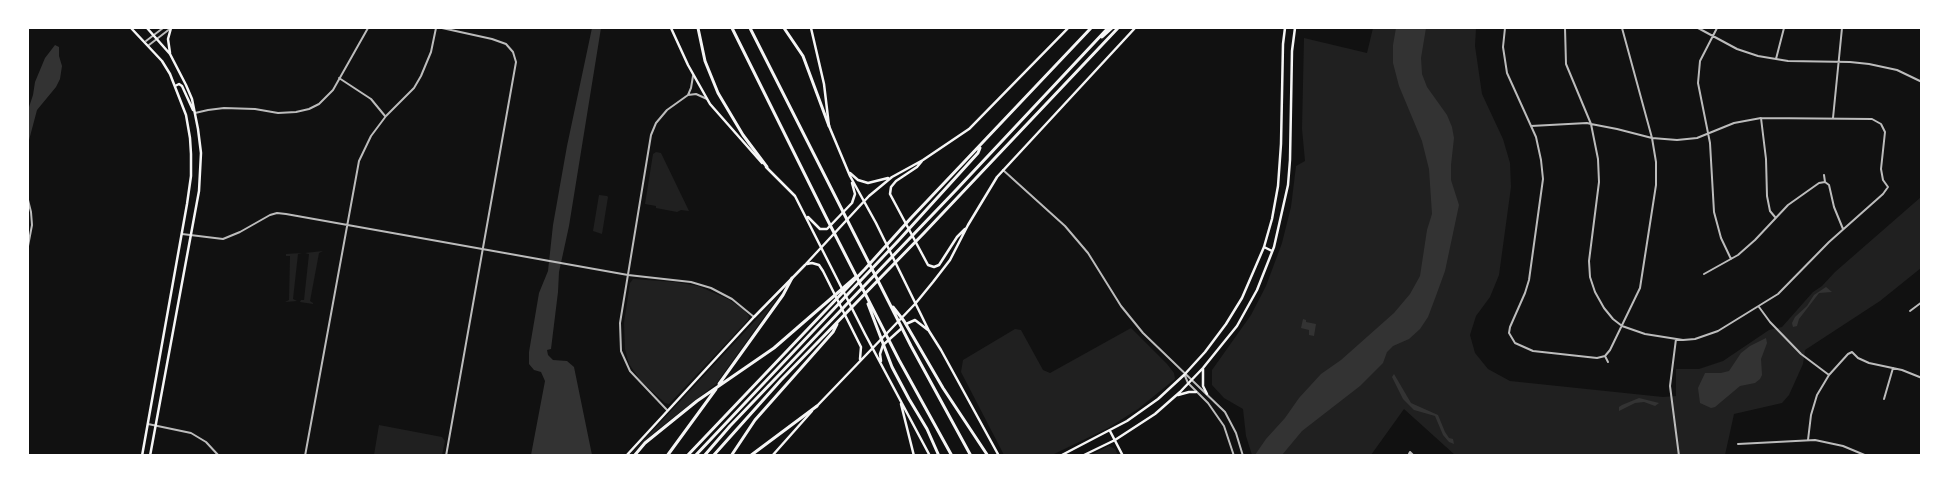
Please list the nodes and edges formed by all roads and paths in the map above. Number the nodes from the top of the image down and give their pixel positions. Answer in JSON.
{"nodes":[{"id":1,"x":131,"y":28,"type":"edge"},
{"id":2,"x":147,"y":28,"type":"edge"},
{"id":3,"x":163,"y":28,"type":"edge"},
{"id":4,"x":171,"y":28,"type":"edge"},
{"id":5,"x":368,"y":28,"type":"edge"},
{"id":6,"x":436,"y":28,"type":"edge"},
{"id":7,"x":442,"y":28,"type":"edge"},
{"id":8,"x":671,"y":28,"type":"edge"},
{"id":9,"x":698,"y":28,"type":"edge"},
{"id":10,"x":732,"y":28,"type":"edge"},
{"id":11,"x":750,"y":28,"type":"edge"},
{"id":12,"x":784,"y":28,"type":"edge"},
{"id":13,"x":811,"y":28,"type":"edge"},
{"id":14,"x":1068,"y":28,"type":"edge"},
{"id":15,"x":1090,"y":28,"type":"edge"},
{"id":16,"x":1108,"y":28,"type":"edge"},
{"id":17,"x":1112,"y":28,"type":"edge"},
{"id":18,"x":1118,"y":28,"type":"edge"},
{"id":19,"x":1135,"y":28,"type":"edge"},
{"id":20,"x":1285,"y":28,"type":"edge"},
{"id":21,"x":1295,"y":28,"type":"edge"},
{"id":22,"x":1506,"y":28,"type":"edge"},
{"id":23,"x":1565,"y":28,"type":"edge"},
{"id":24,"x":1622,"y":28,"type":"edge"},
{"id":25,"x":1698,"y":28,"type":"edge"},
{"id":26,"x":1717,"y":28,"type":"edge"},
{"id":27,"x":1784,"y":28,"type":"edge"},
{"id":28,"x":1842,"y":28,"type":"edge"},
{"id":29,"x":154,"y":34,"type":"junction"},
{"id":30,"x":1712,"y":36,"type":"junction"},
{"id":31,"x":158,"y":40,"type":"junction"},
{"id":32,"x":146,"y":41,"type":"junction"},
{"id":33,"x":149,"y":45,"type":"junction"},
{"id":34,"x":170,"y":54,"type":"junction"},
{"id":35,"x":1082,"y":56,"type":"junction"},
{"id":36,"x":1775,"y":60,"type":"junction"},
{"id":37,"x":1839,"y":62,"type":"junction"},
{"id":38,"x":693,"y":76,"type":"junction"},
{"id":39,"x":339,"y":78,"type":"junction"},
{"id":40,"x":1922,"y":82,"type":"edge"},
{"id":41,"x":175,"y":86,"type":"junction"},
{"id":42,"x":688,"y":95,"type":"junction"},
{"id":43,"x":708,"y":100,"type":"junction"},
{"id":44,"x":195,"y":113,"type":"junction"},
{"id":45,"x":386,"y":116,"type":"junction"},
{"id":46,"x":1761,"y":118,"type":"junction"},
{"id":47,"x":1834,"y":118,"type":"junction"},
{"id":48,"x":1591,"y":124,"type":"junction"},
{"id":49,"x":829,"y":126,"type":"junction"},
{"id":50,"x":1531,"y":126,"type":"junction"},
{"id":51,"x":1709,"y":134,"type":"junction"},
{"id":52,"x":1652,"y":138,"type":"junction"},
{"id":53,"x":981,"y":145,"type":"junction"},
{"id":54,"x":923,"y":160,"type":"junction"},
{"id":55,"x":766,"y":168,"type":"junction"},
{"id":56,"x":1004,"y":170,"type":"junction"},
{"id":57,"x":848,"y":171,"type":"junction"},
{"id":58,"x":1824,"y":175,"type":"dead end"},
{"id":59,"x":850,"y":176,"type":"junction"},
{"id":60,"x":892,"y":177,"type":"junction"},
{"id":61,"x":1825,"y":182,"type":"junction"},
{"id":62,"x":28,"y":200,"type":"edge"},
{"id":63,"x":864,"y":201,"type":"junction"},
{"id":64,"x":805,"y":214,"type":"junction"},
{"id":65,"x":1775,"y":217,"type":"junction"},
{"id":66,"x":346,"y":225,"type":"junction"},
{"id":67,"x":968,"y":225,"type":"junction"},
{"id":68,"x":1843,"y":228,"type":"junction"},
{"id":69,"x":182,"y":234,"type":"junction"},
{"id":70,"x":191,"y":235,"type":"junction"},
{"id":71,"x":28,"y":246,"type":"edge"},
{"id":72,"x":822,"y":247,"type":"junction"},
{"id":73,"x":1264,"y":247,"type":"junction"},
{"id":74,"x":483,"y":250,"type":"junction"},
{"id":75,"x":1272,"y":251,"type":"junction"},
{"id":76,"x":1731,"y":259,"type":"junction"},
{"id":77,"x":805,"y":265,"type":"junction"},
{"id":78,"x":865,"y":269,"type":"junction"},
{"id":79,"x":1704,"y":274,"type":"dead end"},
{"id":80,"x":628,"y":275,"type":"junction"},
{"id":81,"x":792,"y":278,"type":"junction"},
{"id":82,"x":864,"y":292,"type":"junction"},
{"id":83,"x":888,"y":300,"type":"junction"},
{"id":84,"x":1922,"y":302,"type":"edge"},
{"id":85,"x":915,"y":304,"type":"junction"},
{"id":86,"x":1759,"y":307,"type":"junction"},
{"id":87,"x":1910,"y":311,"type":"dead end"},
{"id":88,"x":754,"y":317,"type":"junction"},
{"id":89,"x":838,"y":321,"type":"junction"},
{"id":90,"x":1622,"y":326,"type":"junction"},
{"id":91,"x":929,"y":331,"type":"junction"},
{"id":92,"x":1676,"y":339,"type":"junction"},
{"id":93,"x":873,"y":348,"type":"junction"},
{"id":94,"x":1605,"y":356,"type":"junction"},
{"id":95,"x":860,"y":360,"type":"junction"},
{"id":96,"x":1608,"y":362,"type":"dead end"},
{"id":97,"x":881,"y":365,"type":"junction"},
{"id":98,"x":1203,"y":368,"type":"junction"},
{"id":99,"x":1893,"y":368,"type":"junction"},
{"id":100,"x":1184,"y":375,"type":"junction"},
{"id":101,"x":1829,"y":375,"type":"junction"},
{"id":102,"x":1922,"y":378,"type":"edge"},
{"id":103,"x":1192,"y":380,"type":"junction"},
{"id":104,"x":1188,"y":384,"type":"junction"},
{"id":105,"x":1196,"y":392,"type":"junction"},
{"id":106,"x":1207,"y":394,"type":"junction"},
{"id":107,"x":1174,"y":397,"type":"junction"},
{"id":108,"x":1884,"y":399,"type":"dead end"},
{"id":109,"x":900,"y":400,"type":"junction"},
{"id":110,"x":817,"y":406,"type":"junction"},
{"id":111,"x":667,"y":410,"type":"junction"},
{"id":112,"x":148,"y":424,"type":"junction"},
{"id":113,"x":156,"y":425,"type":"junction"},
{"id":114,"x":1110,"y":431,"type":"junction"},
{"id":115,"x":1115,"y":440,"type":"junction"},
{"id":116,"x":1808,"y":440,"type":"junction"},
{"id":117,"x":1738,"y":444,"type":"dead end"},
{"id":118,"x":142,"y":456,"type":"edge"},
{"id":119,"x":150,"y":456,"type":"edge"},
{"id":120,"x":219,"y":456,"type":"edge"},
{"id":121,"x":306,"y":456,"type":"edge"},
{"id":122,"x":446,"y":456,"type":"edge"},
{"id":123,"x":626,"y":456,"type":"edge"},
{"id":124,"x":634,"y":456,"type":"edge"},
{"id":125,"x":667,"y":456,"type":"edge"},
{"id":126,"x":687,"y":456,"type":"edge"},
{"id":127,"x":696,"y":456,"type":"edge"},
{"id":128,"x":704,"y":456,"type":"edge"},
{"id":129,"x":713,"y":456,"type":"edge"},
{"id":130,"x":731,"y":456,"type":"edge"},
{"id":131,"x":750,"y":456,"type":"edge"},
{"id":132,"x":772,"y":456,"type":"edge"},
{"id":133,"x":914,"y":456,"type":"edge"},
{"id":134,"x":930,"y":456,"type":"edge"},
{"id":135,"x":939,"y":456,"type":"edge"},
{"id":136,"x":952,"y":456,"type":"edge"},
{"id":137,"x":971,"y":456,"type":"edge"},
{"id":138,"x":988,"y":456,"type":"edge"},
{"id":139,"x":999,"y":456,"type":"edge"},
{"id":140,"x":1060,"y":456,"type":"edge"},
{"id":141,"x":1082,"y":456,"type":"edge"},
{"id":142,"x":1123,"y":456,"type":"edge"},
{"id":143,"x":1234,"y":456,"type":"edge"},
{"id":144,"x":1242,"y":456,"type":"edge"},
{"id":145,"x":1408,"y":456,"type":"edge"},
{"id":146,"x":1414,"y":456,"type":"edge"},
{"id":147,"x":1678,"y":456,"type":"edge"},
{"id":148,"x":1867,"y":456,"type":"edge"}],
"edges":[{"from":1,"to":32,"type":"main road"},
{"from":2,"to":29,"type":"main road"},
{"from":3,"to":29,"type":"street"},
{"from":4,"to":31,"type":"street"},
{"from":4,"to":34,"type":"main road"},
{"from":5,"to":39,"type":"street"},
{"from":6,"to":45,"type":"street"},
{"from":7,"to":74,"type":"street"},
{"from":8,"to":38,"type":"main road"},
{"from":9,"to":55,"type":"highway"},
{"from":10,"to":82,"type":"highway"},
{"from":11,"to":83,"type":"highway"},
{"from":12,"to":49,"type":"highway"},
{"from":13,"to":49,"type":"main road"},
{"from":14,"to":54,"type":"main road"},
{"from":15,"to":53,"type":"highway"},
{"from":16,"to":35,"type":"highway"},
{"from":17,"to":35,"type":"highway"},
{"from":18,"to":89,"type":"highway"},
{"from":19,"to":56,"type":"main road"},
{"from":20,"to":73,"type":"main road"},
{"from":21,"to":75,"type":"main road"},
{"from":22,"to":50,"type":"street"},
{"from":23,"to":48,"type":"street"},
{"from":24,"to":52,"type":"street"},
{"from":25,"to":30,"type":"street"},
{"from":26,"to":30,"type":"street"},
{"from":27,"to":36,"type":"street"},
{"from":28,"to":37,"type":"street"},
{"from":29,"to":31,"type":"main road"},
{"from":29,"to":32,"type":"street"},
{"from":30,"to":36,"type":"street"},
{"from":30,"to":51,"type":"street"},
{"from":31,"to":33,"type":"street"},
{"from":31,"to":34,"type":"main road"},
{"from":32,"to":33,"type":"main road"},
{"from":33,"to":41,"type":"main road"},
{"from":34,"to":44,"type":"main road"},
{"from":35,"to":128,"type":"highway"},
{"from":36,"to":37,"type":"street"},
{"from":37,"to":40,"type":"street"},
{"from":37,"to":47,"type":"street"},
{"from":38,"to":42,"type":"street"},
{"from":38,"to":43,"type":"main road"},
{"from":39,"to":44,"type":"street"},
{"from":39,"to":45,"type":"street"},
{"from":41,"to":44,"type":"main road"},
{"from":41,"to":69,"type":"main road"},
{"from":42,"to":43,"type":"street"},
{"from":42,"to":80,"type":"street"},
{"from":43,"to":55,"type":"main road"},
{"from":44,"to":70,"type":"main road"},
{"from":45,"to":66,"type":"street"},
{"from":46,"to":47,"type":"street"},
{"from":46,"to":51,"type":"street"},
{"from":46,"to":65,"type":"street"},
{"from":47,"to":68,"type":"street"},
{"from":48,"to":50,"type":"street"},
{"from":48,"to":52,"type":"street"},
{"from":48,"to":90,"type":"street"},
{"from":49,"to":57,"type":"main road"},
{"from":50,"to":94,"type":"street"},
{"from":51,"to":52,"type":"street"},
{"from":51,"to":76,"type":"street"},
{"from":52,"to":90,"type":"street"},
{"from":53,"to":78,"type":"highway"},
{"from":53,"to":127,"type":"highway"},
{"from":54,"to":60,"type":"main road"},
{"from":54,"to":67,"type":"main road"},
{"from":55,"to":64,"type":"main road"},
{"from":56,"to":67,"type":"main road"},
{"from":56,"to":100,"type":"street"},
{"from":57,"to":59,"type":"main road"},
{"from":57,"to":60,"type":"main road"},
{"from":58,"to":61,"type":"street"},
{"from":59,"to":63,"type":"main road"},
{"from":59,"to":64,"type":"main road"},
{"from":60,"to":63,"type":"main road"},
{"from":61,"to":65,"type":"street"},
{"from":61,"to":68,"type":"street"},
{"from":62,"to":71,"type":"street"},
{"from":63,"to":72,"type":"main road"},
{"from":63,"to":85,"type":"main road"},
{"from":64,"to":72,"type":"main road"},
{"from":65,"to":76,"type":"street"},
{"from":66,"to":70,"type":"street"},
{"from":66,"to":74,"type":"street"},
{"from":66,"to":121,"type":"street"},
{"from":67,"to":85,"type":"main road"},
{"from":68,"to":86,"type":"street"},
{"from":69,"to":70,"type":"street"},
{"from":69,"to":112,"type":"main road"},
{"from":70,"to":113,"type":"main road"},
{"from":72,"to":77,"type":"main road"},
{"from":72,"to":93,"type":"main road"},
{"from":73,"to":75,"type":"main road"},
{"from":73,"to":100,"type":"main road"},
{"from":74,"to":80,"type":"street"},
{"from":74,"to":122,"type":"street"},
{"from":75,"to":98,"type":"main road"},
{"from":76,"to":79,"type":"street"},
{"from":77,"to":81,"type":"main road"},
{"from":77,"to":95,"type":"main road"},
{"from":78,"to":124,"type":"highway"},
{"from":78,"to":126,"type":"highway"},
{"from":80,"to":88,"type":"street"},
{"from":80,"to":111,"type":"street"},
{"from":81,"to":88,"type":"main road"},
{"from":81,"to":125,"type":"highway"},
{"from":82,"to":135,"type":"highway"},
{"from":82,"to":136,"type":"highway"},
{"from":83,"to":137,"type":"highway"},
{"from":83,"to":138,"type":"highway"},
{"from":84,"to":87,"type":"street"},
{"from":85,"to":91,"type":"main road"},
{"from":85,"to":93,"type":"main road"},
{"from":86,"to":92,"type":"street"},
{"from":86,"to":101,"type":"street"},
{"from":88,"to":111,"type":"main road"},
{"from":89,"to":129,"type":"highway"},
{"from":89,"to":130,"type":"highway"},
{"from":90,"to":92,"type":"street"},
{"from":90,"to":94,"type":"street"},
{"from":91,"to":97,"type":"main road"},
{"from":91,"to":139,"type":"main road"},
{"from":92,"to":147,"type":"street"},
{"from":93,"to":95,"type":"main road"},
{"from":93,"to":97,"type":"main road"},
{"from":94,"to":96,"type":"street"},
{"from":95,"to":110,"type":"main road"},
{"from":97,"to":109,"type":"main road"},
{"from":98,"to":103,"type":"main road"},
{"from":98,"to":106,"type":"main road"},
{"from":99,"to":101,"type":"street"},
{"from":99,"to":102,"type":"street"},
{"from":99,"to":108,"type":"street"},
{"from":100,"to":103,"type":"street"},
{"from":100,"to":104,"type":"street"},
{"from":100,"to":114,"type":"main road"},
{"from":101,"to":116,"type":"street"},
{"from":103,"to":104,"type":"main road"},
{"from":103,"to":106,"type":"street"},
{"from":104,"to":105,"type":"street"},
{"from":104,"to":107,"type":"main road"},
{"from":105,"to":107,"type":"main road"},
{"from":105,"to":143,"type":"street"},
{"from":106,"to":144,"type":"street"},
{"from":107,"to":115,"type":"main road"},
{"from":109,"to":133,"type":"main road"},
{"from":109,"to":134,"type":"main road"},
{"from":110,"to":131,"type":"highway"},
{"from":110,"to":132,"type":"main road"},
{"from":111,"to":123,"type":"main road"},
{"from":112,"to":113,"type":"street"},
{"from":112,"to":118,"type":"main road"},
{"from":113,"to":119,"type":"main road"},
{"from":113,"to":120,"type":"street"},
{"from":114,"to":115,"type":"main road"},
{"from":114,"to":140,"type":"main road"},
{"from":115,"to":141,"type":"main road"},
{"from":115,"to":142,"type":"main road"},
{"from":116,"to":117,"type":"street"},
{"from":116,"to":148,"type":"street"},
{"from":145,"to":146,"type":"street"}]}
